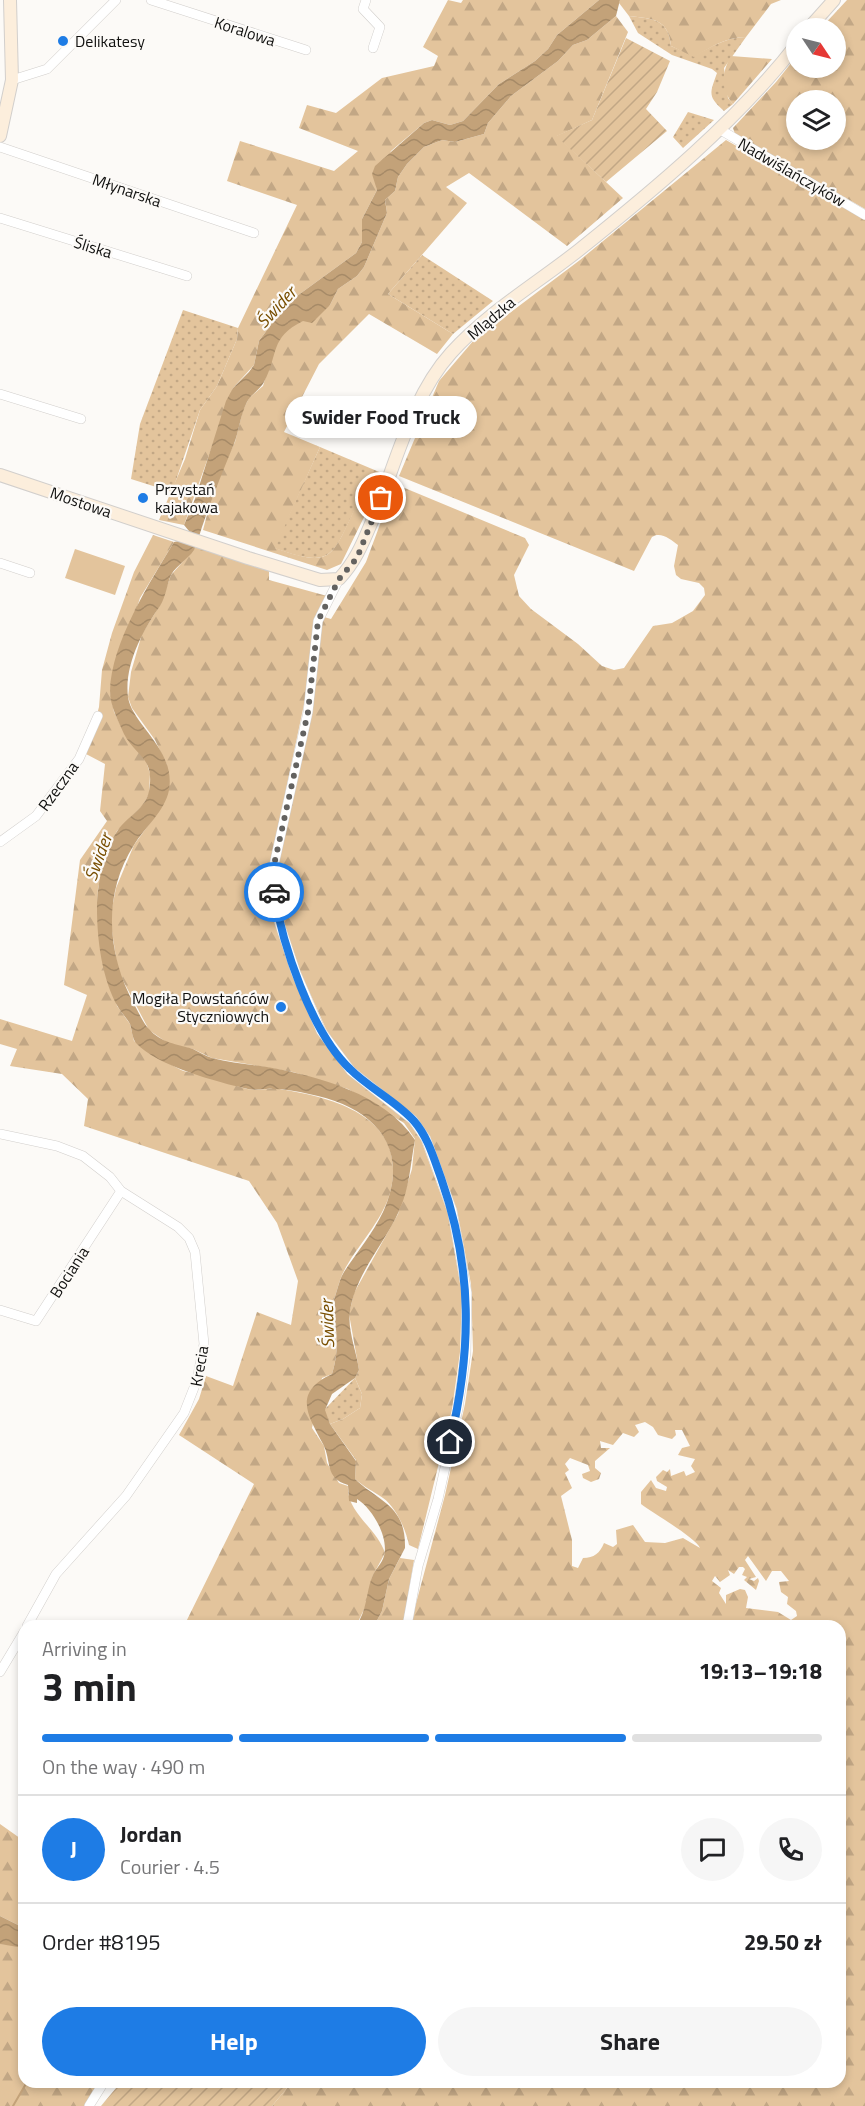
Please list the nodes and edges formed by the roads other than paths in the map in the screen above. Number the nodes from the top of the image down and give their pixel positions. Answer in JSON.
{"nodes":[{"id":1,"x":10,"y":0,"type":"edge"},
{"id":2,"x":116,"y":0,"type":"edge"},
{"id":3,"x":151,"y":0,"type":"edge"},
{"id":4,"x":366,"y":0,"type":"edge"},
{"id":5,"x":834,"y":0,"type":"edge"},
{"id":6,"x":818,"y":18,"type":"edge"},
{"id":7,"x":373,"y":48,"type":"dead end"},
{"id":8,"x":306,"y":50,"type":"dead end"},
{"id":9,"x":786,"y":58,"type":"edge"},
{"id":10,"x":12,"y":80,"type":"junction"},
{"id":11,"x":719,"y":129,"type":"junction"},
{"id":12,"x":0,"y":136,"type":"edge"},
{"id":13,"x":0,"y":147,"type":"edge"},
{"id":14,"x":865,"y":215,"type":"edge"},
{"id":15,"x":0,"y":218,"type":"edge"},
{"id":16,"x":254,"y":233,"type":"dead end"},
{"id":17,"x":187,"y":276,"type":"dead end"},
{"id":18,"x":0,"y":394,"type":"edge"},
{"id":19,"x":81,"y":419,"type":"dead end"},
{"id":20,"x":0,"y":475,"type":"edge"},
{"id":21,"x":0,"y":563,"type":"edge"},
{"id":22,"x":30,"y":573,"type":"dead end"},
{"id":23,"x":339,"y":579,"type":"junction"},
{"id":24,"x":98,"y":716,"type":"dead end"},
{"id":25,"x":0,"y":842,"type":"edge"},
{"id":26,"x":0,"y":1134,"type":"edge"},
{"id":27,"x":121,"y":1191,"type":"junction"},
{"id":28,"x":0,"y":1310,"type":"edge"},
{"id":29,"x":30,"y":1620,"type":"edge"},
{"id":30,"x":408,"y":1620,"type":"edge"},
{"id":31,"x":18,"y":1642,"type":"edge"},
{"id":32,"x":0,"y":1672,"type":"edge"},
{"id":33,"x":100,"y":2088,"type":"edge"},
{"id":34,"x":88,"y":2106,"type":"edge"}],
"edges":[{"from":1,"to":10,"type":"street"},
{"from":2,"to":10,"type":"street"},
{"from":3,"to":8,"type":"street","name":"Koralowa"},
{"from":4,"to":7,"type":"street"},
{"from":5,"to":6,"type":"street"},
{"from":9,"to":11,"type":"street","name":"Mlądzka"},
{"from":10,"to":12,"type":"street"},
{"from":11,"to":14,"type":"street","name":"Nadwiślańczyków"},
{"from":11,"to":23,"type":"street","name":"Mlądzka"},
{"from":13,"to":16,"type":"street","name":"Młynarska"},
{"from":15,"to":17,"type":"street","name":"Śliska"},
{"from":18,"to":19,"type":"street"},
{"from":20,"to":23,"type":"street","name":"Mostowa"},
{"from":21,"to":22,"type":"street"},
{"from":23,"to":30,"type":"street"},
{"from":24,"to":25,"type":"street","name":"Rzeczna"},
{"from":26,"to":27,"type":"street","name":"Krecia"},
{"from":27,"to":28,"type":"street","name":"Bociania"},
{"from":27,"to":29,"type":"street","name":"Krecia"},
{"from":31,"to":32,"type":"street"},
{"from":33,"to":34,"type":"street"}]}
